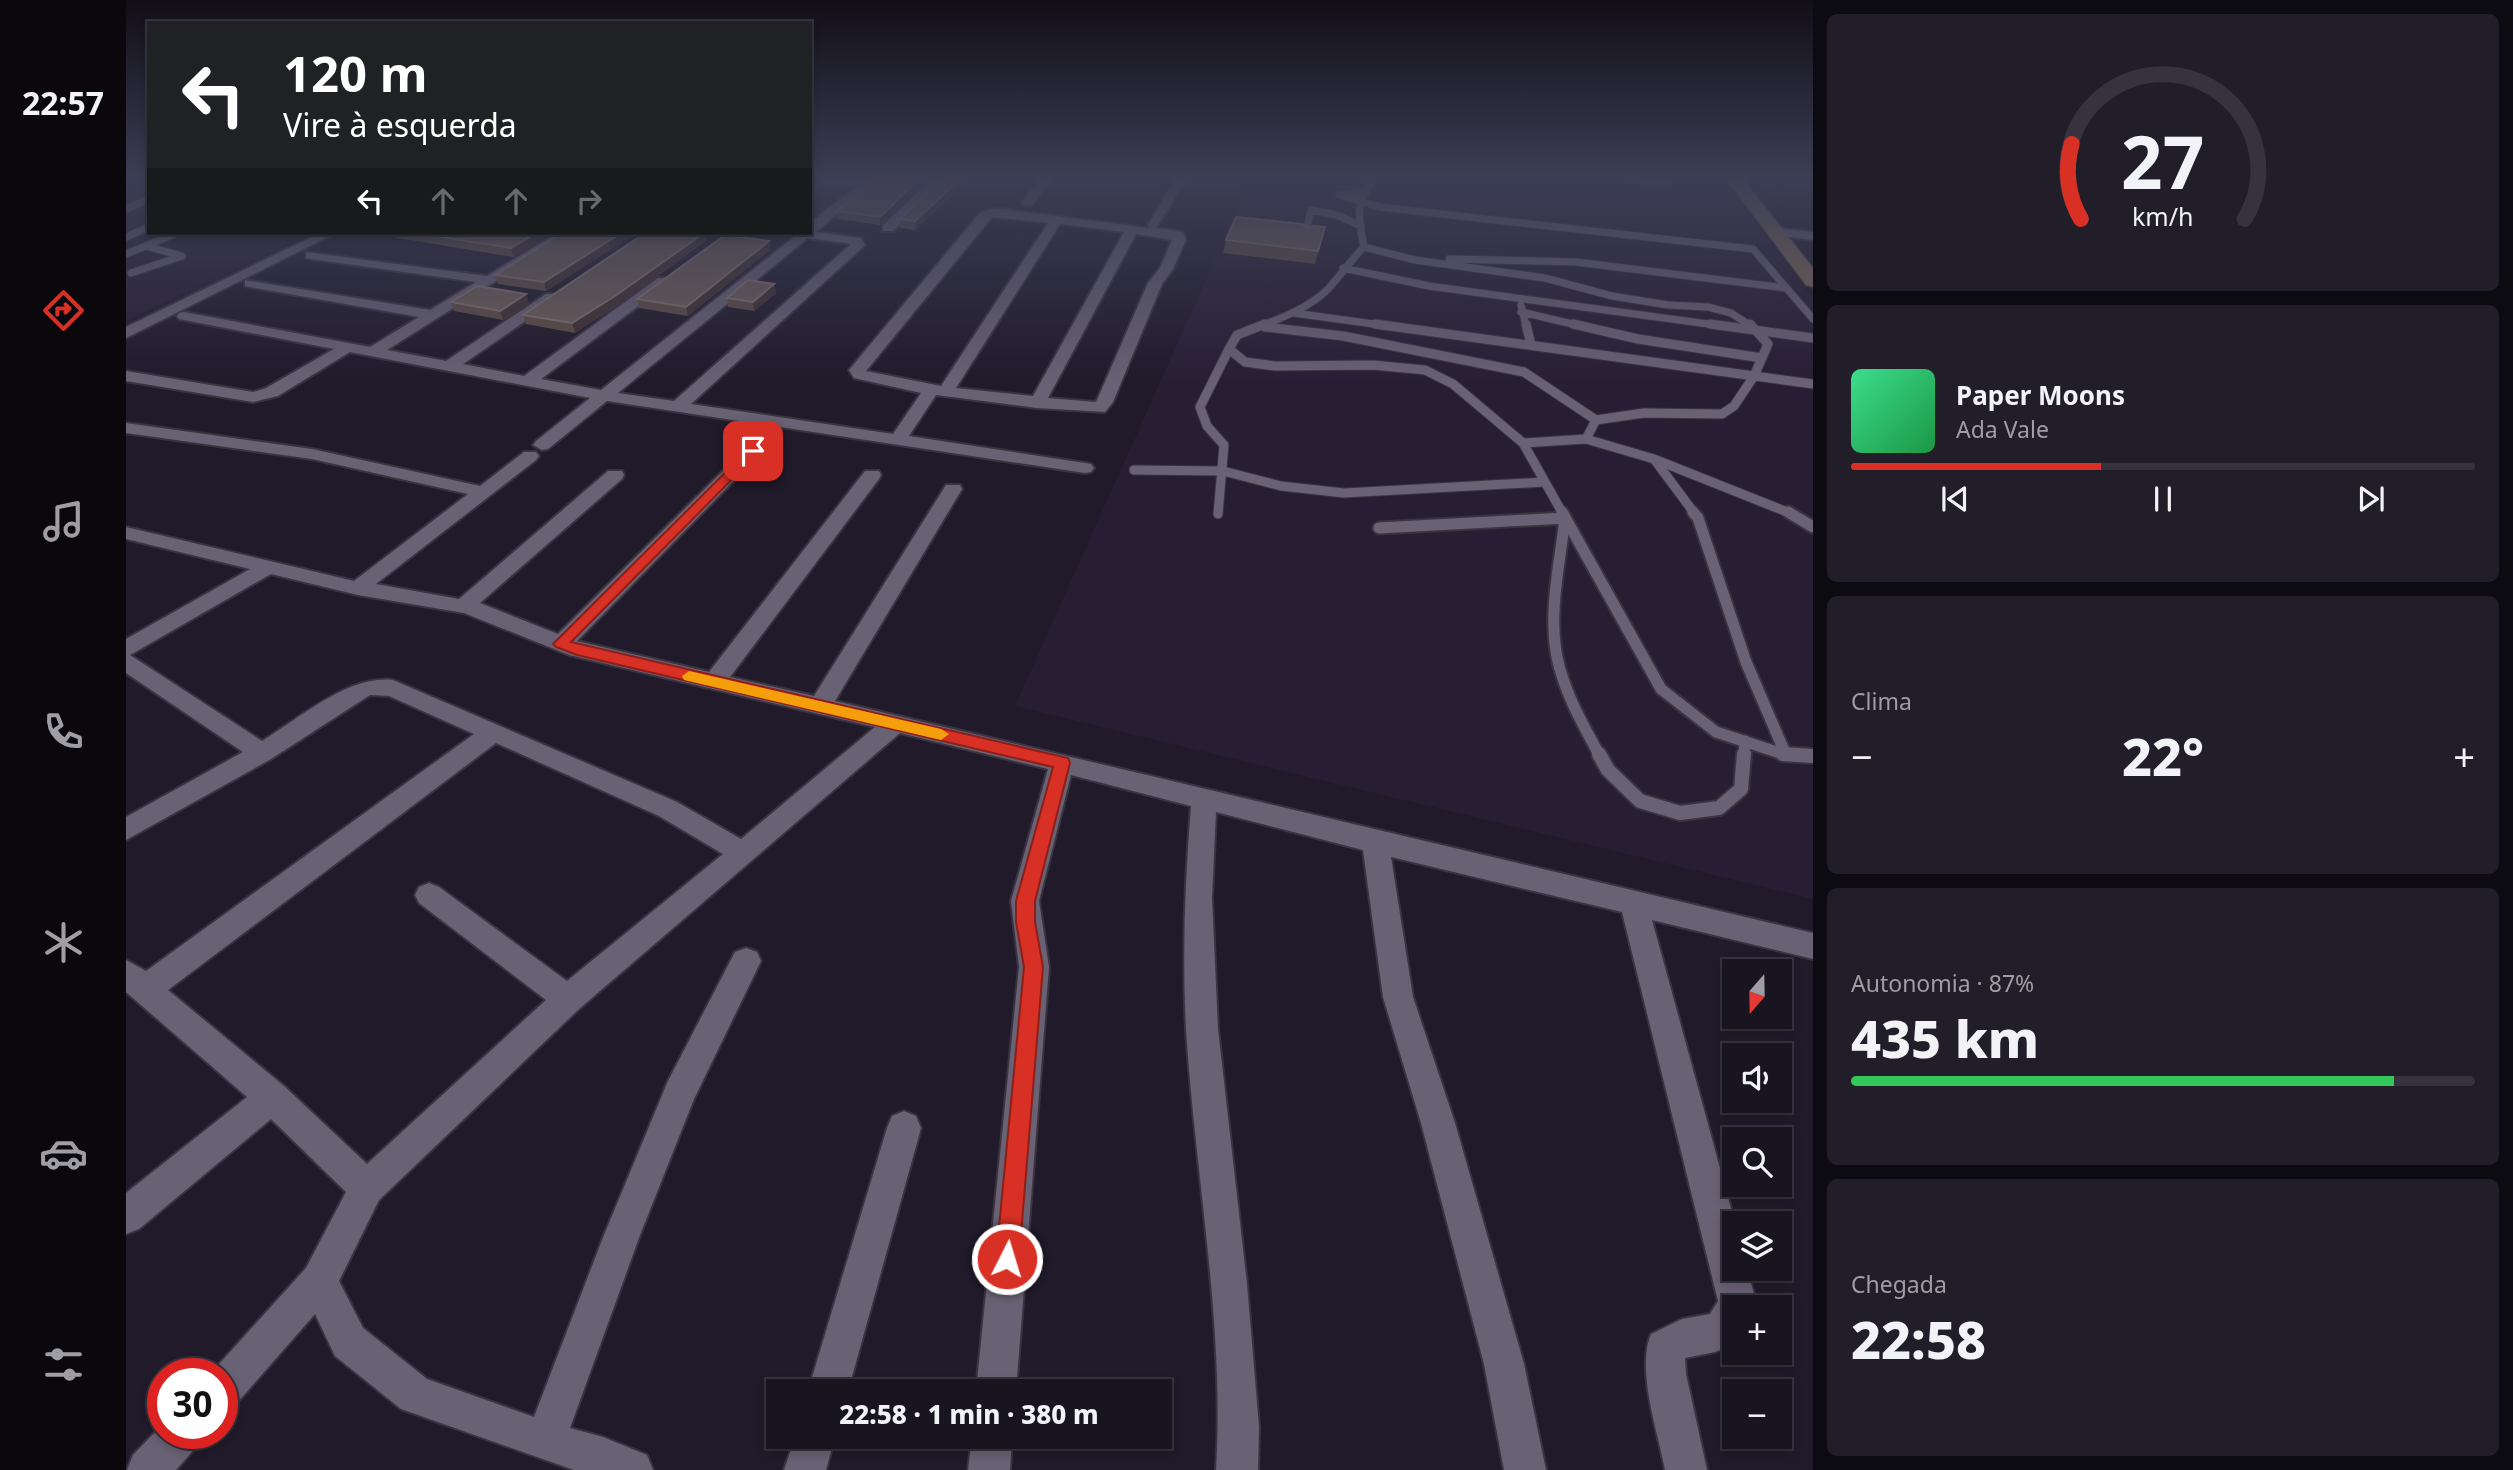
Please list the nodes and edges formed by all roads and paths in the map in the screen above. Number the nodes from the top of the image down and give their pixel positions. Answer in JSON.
{"nodes":[{"id":1,"x":1364,"y":247,"type":"edge"},
{"id":2,"x":142,"y":248,"type":"edge"},
{"id":3,"x":147,"y":248,"type":"edge"},
{"id":4,"x":300,"y":248,"type":"edge"},
{"id":5,"x":542,"y":248,"type":"edge"},
{"id":6,"x":788,"y":248,"type":"edge"},
{"id":7,"x":855,"y":248,"type":"edge"},
{"id":8,"x":958,"y":248,"type":"edge"},
{"id":9,"x":1037,"y":248,"type":"edge"},
{"id":10,"x":1122,"y":248,"type":"edge"},
{"id":11,"x":1176,"y":248,"type":"edge"},
{"id":12,"x":1366,"y":248,"type":"edge"},
{"id":13,"x":1741,"y":248,"type":"edge"},
{"id":14,"x":1789,"y":248,"type":"edge"},
{"id":15,"x":126,"y":254,"type":"edge"},
{"id":16,"x":311,"y":255,"type":"dead end"},
{"id":17,"x":1415,"y":260,"type":"junction"},
{"id":18,"x":1343,"y":268,"type":"junction"},
{"id":19,"x":129,"y":270,"type":"edge"},
{"id":20,"x":1809,"y":271,"type":"edge"},
{"id":21,"x":673,"y":274,"type":"edge"},
{"id":22,"x":126,"y":281,"type":"edge"},
{"id":23,"x":250,"y":283,"type":"dead end"},
{"id":24,"x":483,"y":284,"type":"junction"},
{"id":25,"x":1786,"y":288,"type":"junction"},
{"id":26,"x":501,"y":291,"type":"edge"},
{"id":27,"x":525,"y":295,"type":"edge"},
{"id":28,"x":1522,"y":299,"type":"junction"},
{"id":29,"x":1521,"y":312,"type":"junction"},
{"id":30,"x":1294,"y":313,"type":"junction"},
{"id":31,"x":432,"y":315,"type":"junction"},
{"id":32,"x":184,"y":316,"type":"dead end"},
{"id":33,"x":1813,"y":319,"type":"edge"},
{"id":34,"x":1261,"y":327,"type":"junction"},
{"id":35,"x":1755,"y":330,"type":"junction"},
{"id":36,"x":126,"y":333,"type":"edge"},
{"id":37,"x":1813,"y":338,"type":"edge"},
{"id":38,"x":1531,"y":345,"type":"junction"},
{"id":39,"x":348,"y":347,"type":"junction"},
{"id":40,"x":1229,"y":349,"type":"junction"},
{"id":41,"x":372,"y":352,"type":"junction"},
{"id":42,"x":1429,"y":353,"type":"junction"},
{"id":43,"x":1762,"y":358,"type":"junction"},
{"id":44,"x":449,"y":366,"type":"junction"},
{"id":45,"x":1424,"y":370,"type":"junction"},
{"id":46,"x":126,"y":376,"type":"edge"},
{"id":47,"x":1754,"y":376,"type":"junction"},
{"id":48,"x":527,"y":381,"type":"junction"},
{"id":49,"x":1813,"y":384,"type":"edge"},
{"id":50,"x":938,"y":391,"type":"junction"},
{"id":51,"x":607,"y":396,"type":"junction"},
{"id":52,"x":1037,"y":403,"type":"junction"},
{"id":53,"x":678,"y":406,"type":"junction"},
{"id":54,"x":1596,"y":419,"type":"junction"},
{"id":55,"x":126,"y":428,"type":"edge"},
{"id":56,"x":1586,"y":439,"type":"junction"},
{"id":57,"x":898,"y":440,"type":"junction"},
{"id":58,"x":1523,"y":443,"type":"junction"},
{"id":59,"x":753,"y":451,"type":"dead end"},
{"id":60,"x":1654,"y":459,"type":"junction"},
{"id":61,"x":1085,"y":468,"type":"dead end"},
{"id":62,"x":1134,"y":470,"type":"dead end"},
{"id":63,"x":1223,"y":471,"type":"junction"},
{"id":64,"x":615,"y":475,"type":"dead end"},
{"id":65,"x":872,"y":475,"type":"dead end"},
{"id":66,"x":1545,"y":482,"type":"junction"},
{"id":67,"x":954,"y":489,"type":"dead end"},
{"id":68,"x":483,"y":492,"type":"junction"},
{"id":69,"x":1218,"y":514,"type":"dead end"},
{"id":70,"x":1565,"y":518,"type":"junction"},
{"id":71,"x":1813,"y":527,"type":"edge"},
{"id":72,"x":1379,"y":528,"type":"dead end"},
{"id":73,"x":126,"y":533,"type":"edge"},
{"id":74,"x":268,"y":566,"type":"junction"},
{"id":75,"x":358,"y":588,"type":"junction"},
{"id":76,"x":464,"y":606,"type":"junction"},
{"id":77,"x":561,"y":644,"type":"junction"},
{"id":78,"x":126,"y":649,"type":"edge"},
{"id":79,"x":126,"y":662,"type":"edge"},
{"id":80,"x":714,"y":682,"type":"junction"},
{"id":81,"x":819,"y":707,"type":"junction"},
{"id":82,"x":894,"y":724,"type":"junction"},
{"id":83,"x":494,"y":732,"type":"junction"},
{"id":84,"x":1745,"y":741,"type":"junction"},
{"id":85,"x":262,"y":753,"type":"junction"},
{"id":86,"x":1786,"y":754,"type":"junction"},
{"id":87,"x":1813,"y":757,"type":"edge"},
{"id":88,"x":1062,"y":763,"type":"junction"},
{"id":89,"x":1204,"y":800,"type":"junction"},
{"id":90,"x":126,"y":830,"type":"edge"},
{"id":91,"x":1375,"y":842,"type":"junction"},
{"id":92,"x":743,"y":853,"type":"junction"},
{"id":93,"x":429,"y":894,"type":"dead end"},
{"id":94,"x":1633,"y":905,"type":"junction"},
{"id":95,"x":1813,"y":946,"type":"edge"},
{"id":96,"x":746,"y":961,"type":"dead end"},
{"id":97,"x":135,"y":981,"type":"edge"},
{"id":98,"x":568,"y":999,"type":"junction"},
{"id":99,"x":272,"y":1097,"type":"junction"},
{"id":100,"x":904,"y":1128,"type":"dead end"},
{"id":101,"x":367,"y":1188,"type":"junction"},
{"id":102,"x":126,"y":1216,"type":"edge"},
{"id":103,"x":319,"y":1281,"type":"junction"},
{"id":104,"x":1735,"y":1295,"type":"edge"},
{"id":105,"x":1722,"y":1328,"type":"edge"},
{"id":106,"x":238,"y":1372,"type":"edge"},
{"id":107,"x":831,"y":1379,"type":"edge"},
{"id":108,"x":997,"y":1379,"type":"edge"},
{"id":109,"x":545,"y":1441,"type":"junction"},
{"id":110,"x":167,"y":1449,"type":"edge"},
{"id":111,"x":811,"y":1449,"type":"edge"},
{"id":112,"x":991,"y":1449,"type":"edge"},
{"id":113,"x":148,"y":1470,"type":"edge"},
{"id":114,"x":632,"y":1470,"type":"edge"},
{"id":115,"x":805,"y":1470,"type":"edge"},
{"id":116,"x":989,"y":1470,"type":"edge"},
{"id":117,"x":1237,"y":1470,"type":"edge"},
{"id":118,"x":1525,"y":1470,"type":"edge"},
{"id":119,"x":1686,"y":1470,"type":"edge"}],
"edges":[{"from":1,"to":18,"type":"lane"},
{"from":2,"to":15,"type":"lane"},
{"from":3,"to":19,"type":"lane"},
{"from":4,"to":36,"type":"street"},
{"from":5,"to":24,"type":"street"},
{"from":6,"to":51,"type":"street"},
{"from":7,"to":53,"type":"street"},
{"from":8,"to":50,"type":"street"},
{"from":9,"to":50,"type":"street"},
{"from":10,"to":52,"type":"street"},
{"from":11,"to":52,"type":"street"},
{"from":12,"to":17,"type":"lane"},
{"from":13,"to":25,"type":"lane"},
{"from":14,"to":20,"type":"street"},
{"from":16,"to":24,"type":"street"},
{"from":17,"to":25,"type":"lane"},
{"from":17,"to":35,"type":"lane"},
{"from":18,"to":28,"type":"lane"},
{"from":18,"to":30,"type":"lane"},
{"from":19,"to":22,"type":"lane"},
{"from":21,"to":48,"type":"street"},
{"from":23,"to":31,"type":"street"},
{"from":24,"to":26,"type":"street"},
{"from":24,"to":31,"type":"street"},
{"from":25,"to":33,"type":"lane"},
{"from":27,"to":44,"type":"street"},
{"from":28,"to":29,"type":"lane"},
{"from":28,"to":35,"type":"lane"},
{"from":29,"to":38,"type":"lane"},
{"from":29,"to":43,"type":"lane"},
{"from":30,"to":34,"type":"lane"},
{"from":30,"to":38,"type":"lane"},
{"from":31,"to":41,"type":"street"},
{"from":32,"to":39,"type":"street"},
{"from":34,"to":40,"type":"lane"},
{"from":34,"to":42,"type":"lane"},
{"from":35,"to":37,"type":"lane"},
{"from":35,"to":43,"type":"lane"},
{"from":38,"to":47,"type":"lane"},
{"from":39,"to":41,"type":"street"},
{"from":39,"to":46,"type":"street"},
{"from":40,"to":45,"type":"lane"},
{"from":40,"to":63,"type":"lane"},
{"from":41,"to":44,"type":"street"},
{"from":42,"to":45,"type":"lane"},
{"from":42,"to":54,"type":"lane"},
{"from":43,"to":47,"type":"lane"},
{"from":44,"to":48,"type":"street"},
{"from":45,"to":58,"type":"lane"},
{"from":47,"to":49,"type":"lane"},
{"from":47,"to":54,"type":"lane"},
{"from":48,"to":51,"type":"street"},
{"from":50,"to":52,"type":"street"},
{"from":50,"to":57,"type":"street"},
{"from":51,"to":53,"type":"street"},
{"from":51,"to":68,"type":"street"},
{"from":53,"to":57,"type":"street"},
{"from":54,"to":56,"type":"lane"},
{"from":55,"to":68,"type":"street"},
{"from":56,"to":58,"type":"lane"},
{"from":56,"to":60,"type":"lane"},
{"from":57,"to":61,"type":"street"},
{"from":58,"to":66,"type":"lane"},
{"from":59,"to":77,"type":"street"},
{"from":60,"to":71,"type":"lane"},
{"from":60,"to":86,"type":"lane"},
{"from":62,"to":63,"type":"lane"},
{"from":63,"to":66,"type":"lane"},
{"from":63,"to":69,"type":"lane"},
{"from":64,"to":76,"type":"street"},
{"from":65,"to":80,"type":"street"},
{"from":66,"to":70,"type":"lane"},
{"from":67,"to":81,"type":"street"},
{"from":68,"to":75,"type":"street"},
{"from":70,"to":72,"type":"lane"},
{"from":70,"to":84,"type":"lane"},
{"from":70,"to":84,"type":"lane"},
{"from":73,"to":74,"type":"street"},
{"from":74,"to":75,"type":"street"},
{"from":74,"to":78,"type":"street"},
{"from":75,"to":76,"type":"street"},
{"from":76,"to":77,"type":"street"},
{"from":77,"to":80,"type":"street"},
{"from":79,"to":85,"type":"street"},
{"from":80,"to":81,"type":"street"},
{"from":81,"to":82,"type":"street"},
{"from":82,"to":88,"type":"street"},
{"from":82,"to":92,"type":"street"},
{"from":83,"to":85,"type":"street"},
{"from":83,"to":92,"type":"street"},
{"from":83,"to":97,"type":"street"},
{"from":84,"to":86,"type":"lane"},
{"from":85,"to":90,"type":"street"},
{"from":86,"to":87,"type":"lane"},
{"from":88,"to":89,"type":"street"},
{"from":88,"to":108,"type":"street"},
{"from":89,"to":91,"type":"street"},
{"from":89,"to":117,"type":"street"},
{"from":91,"to":94,"type":"street"},
{"from":91,"to":118,"type":"street"},
{"from":92,"to":98,"type":"street"},
{"from":93,"to":98,"type":"street"},
{"from":94,"to":95,"type":"street"},
{"from":94,"to":104,"type":"street"},
{"from":96,"to":109,"type":"street"},
{"from":97,"to":99,"type":"street"},
{"from":98,"to":101,"type":"street"},
{"from":99,"to":101,"type":"street"},
{"from":99,"to":102,"type":"street"},
{"from":100,"to":107,"type":"street"},
{"from":101,"to":103,"type":"street"},
{"from":103,"to":106,"type":"street"},
{"from":103,"to":109,"type":"street"},
{"from":105,"to":119,"type":"street"},
{"from":109,"to":114,"type":"street"},
{"from":110,"to":113,"type":"street"},
{"from":111,"to":115,"type":"street"},
{"from":112,"to":116,"type":"street"}]}
